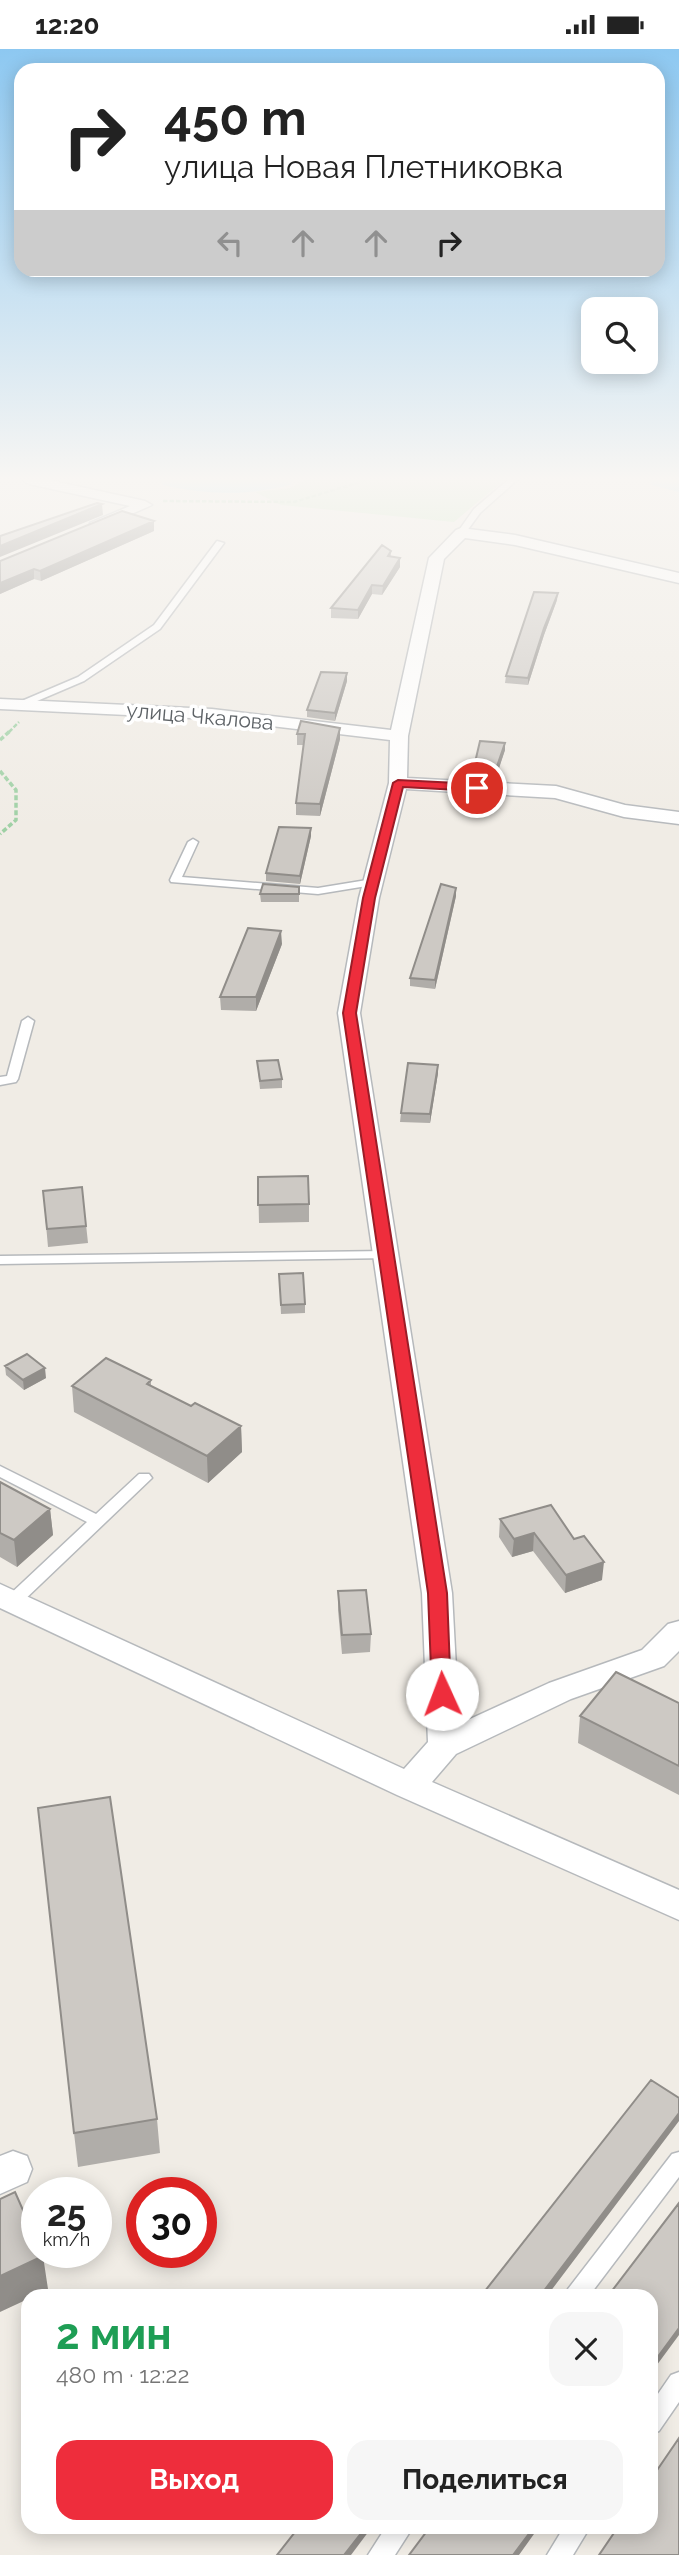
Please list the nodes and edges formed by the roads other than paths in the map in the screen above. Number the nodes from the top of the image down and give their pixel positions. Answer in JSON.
{"nodes":[{"id":1,"x":180,"y":597,"type":"edge"},
{"id":2,"x":430,"y":597,"type":"edge"},
{"id":3,"x":0,"y":704,"type":"edge"},
{"id":4,"x":20,"y":705,"type":"junction"},
{"id":5,"x":400,"y":736,"type":"junction"},
{"id":6,"x":398,"y":783,"type":"junction"},
{"id":7,"x":679,"y":818,"type":"edge"},
{"id":8,"x":193,"y":842,"type":"dead end"},
{"id":9,"x":373,"y":882,"type":"junction"},
{"id":10,"x":28,"y":1021,"type":"dead end"},
{"id":11,"x":0,"y":1081,"type":"edge"},
{"id":12,"x":386,"y":1255,"type":"junction"},
{"id":13,"x":0,"y":1259,"type":"edge"},
{"id":14,"x":0,"y":1471,"type":"edge"},
{"id":15,"x":144,"y":1478,"type":"dead end"},
{"id":16,"x":98,"y":1521,"type":"junction"},
{"id":17,"x":6,"y":1598,"type":"edge"},
{"id":18,"x":679,"y":1632,"type":"edge"},
{"id":19,"x":444,"y":1745,"type":"junction"},
{"id":20,"x":409,"y":1786,"type":"junction"},
{"id":21,"x":679,"y":1906,"type":"edge"},
{"id":22,"x":679,"y":2161,"type":"edge"},
{"id":23,"x":581,"y":2289,"type":"edge"},
{"id":24,"x":679,"y":2383,"type":"edge"},
{"id":25,"x":658,"y":2413,"type":"edge"},
{"id":26,"x":396,"y":2534,"type":"edge"},
{"id":27,"x":573,"y":2534,"type":"edge"},
{"id":28,"x":380,"y":2555,"type":"edge"},
{"id":29,"x":559,"y":2555,"type":"edge"}],
"edges":[{"from":1,"to":4,"type":"lane"},
{"from":2,"to":5,"type":"street"},
{"from":3,"to":4,"type":"street","name":"улица Чкалова"},
{"from":4,"to":5,"type":"street","name":"улица Чкалова"},
{"from":5,"to":6,"type":"street"},
{"from":6,"to":7,"type":"street"},
{"from":6,"to":9,"type":"street"},
{"from":8,"to":9,"type":"lane"},
{"from":9,"to":12,"type":"street"},
{"from":10,"to":11,"type":"lane"},
{"from":12,"to":13,"type":"lane"},
{"from":12,"to":19,"type":"street"},
{"from":14,"to":16,"type":"lane"},
{"from":15,"to":16,"type":"lane"},
{"from":16,"to":17,"type":"lane"},
{"from":17,"to":20,"type":"street"},
{"from":18,"to":19,"type":"street"},
{"from":19,"to":20,"type":"street"},
{"from":20,"to":21,"type":"street"},
{"from":22,"to":23,"type":"lane"},
{"from":24,"to":25,"type":"lane"},
{"from":26,"to":28,"type":"lane"},
{"from":27,"to":29,"type":"lane"}]}
